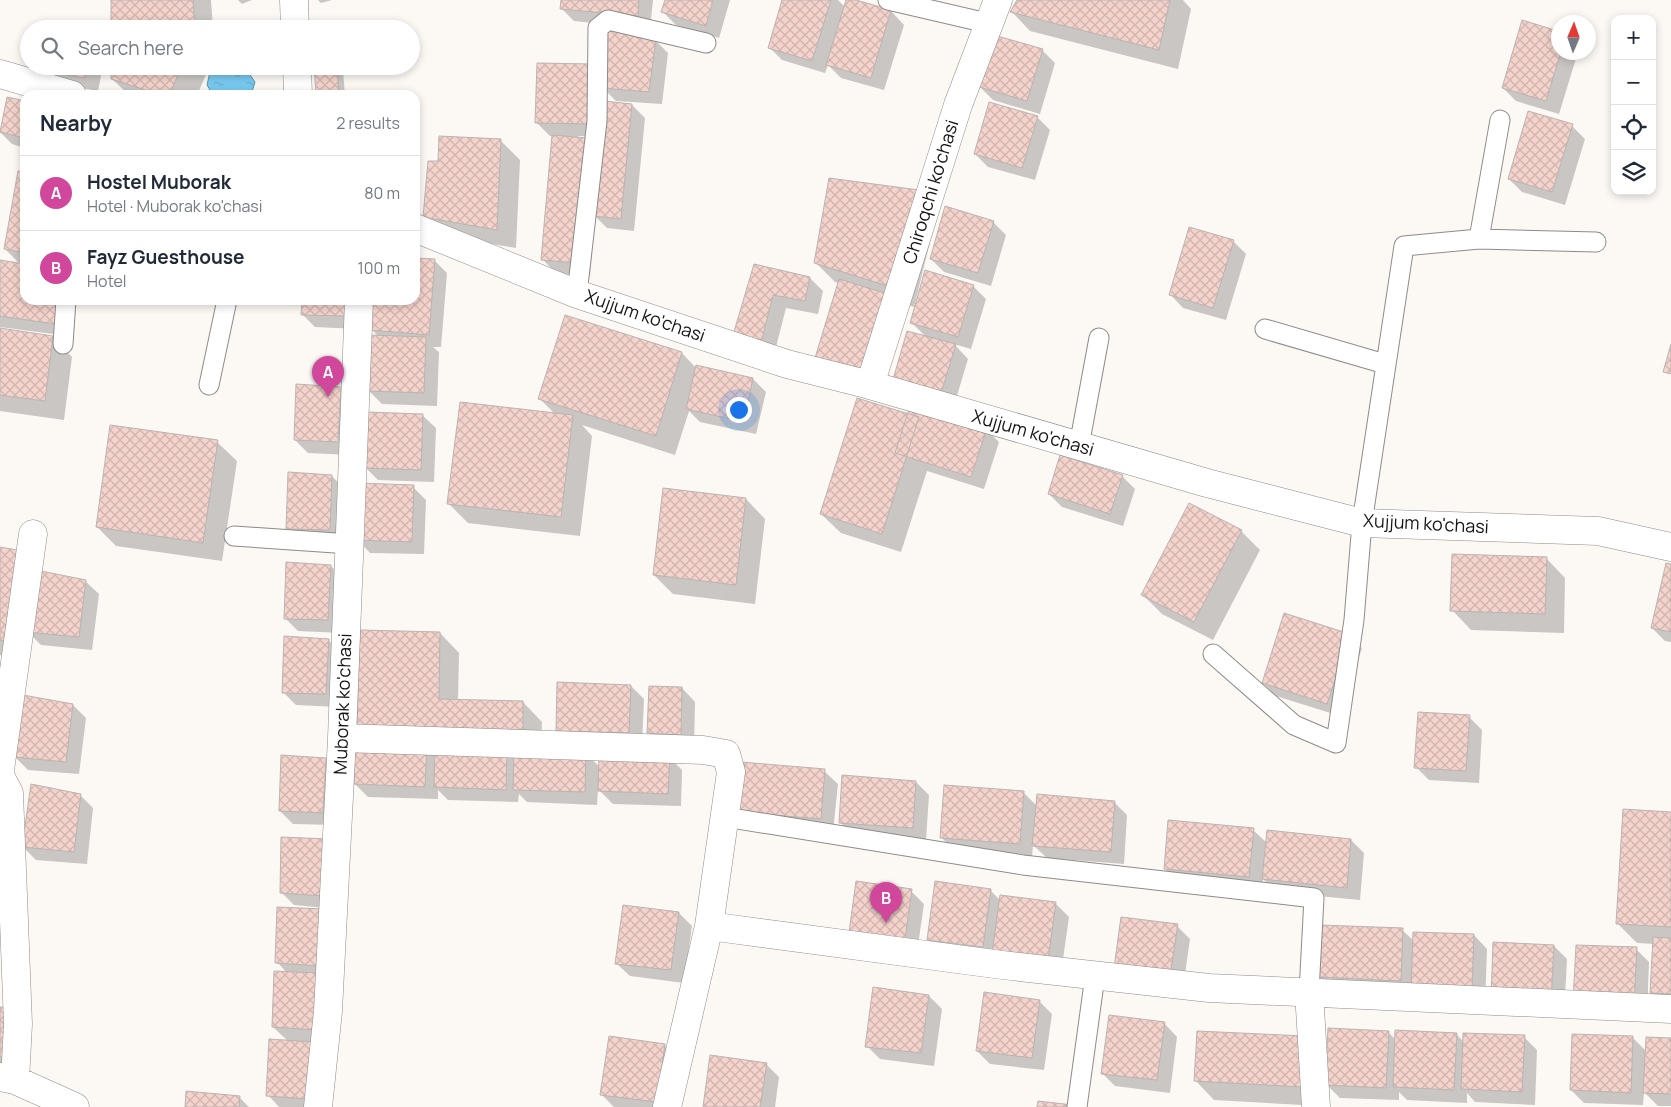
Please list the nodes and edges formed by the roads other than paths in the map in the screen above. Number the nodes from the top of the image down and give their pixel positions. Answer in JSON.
{"nodes":[{"id":1,"x":294,"y":0,"type":"edge"},
{"id":2,"x":888,"y":0,"type":"edge"},
{"id":3,"x":992,"y":11,"type":"edge"},
{"id":4,"x":295,"y":20,"type":"edge"},
{"id":5,"x":706,"y":43,"type":"dead end"},
{"id":6,"x":0,"y":74,"type":"edge"},
{"id":7,"x":297,"y":75,"type":"edge"},
{"id":8,"x":55,"y":90,"type":"edge"},
{"id":9,"x":298,"y":90,"type":"edge"},
{"id":10,"x":1500,"y":120,"type":"dead end"},
{"id":11,"x":420,"y":230,"type":"edge"},
{"id":12,"x":1479,"y":239,"type":"junction"},
{"id":13,"x":1596,"y":242,"type":"dead end"},
{"id":14,"x":577,"y":294,"type":"junction"},
{"id":15,"x":66,"y":305,"type":"edge"},
{"id":16,"x":226,"y":305,"type":"edge"},
{"id":17,"x":359,"y":305,"type":"edge"},
{"id":18,"x":1265,"y":329,"type":"dead end"},
{"id":19,"x":1099,"y":338,"type":"dead end"},
{"id":20,"x":63,"y":344,"type":"dead end"},
{"id":21,"x":1385,"y":364,"type":"junction"},
{"id":22,"x":208,"y":385,"type":"dead end"},
{"id":23,"x":870,"y":385,"type":"junction"},
{"id":24,"x":1079,"y":446,"type":"junction"},
{"id":25,"x":1362,"y":522,"type":"junction"},
{"id":26,"x":33,"y":534,"type":"dead end"},
{"id":27,"x":234,"y":536,"type":"dead end"},
{"id":28,"x":350,"y":544,"type":"junction"},
{"id":29,"x":1671,"y":548,"type":"edge"},
{"id":30,"x":1213,"y":654,"type":"dead end"},
{"id":31,"x":342,"y":738,"type":"junction"},
{"id":32,"x":0,"y":770,"type":"edge"},
{"id":33,"x":0,"y":776,"type":"edge"},
{"id":34,"x":725,"y":817,"type":"junction"},
{"id":35,"x":709,"y":926,"type":"junction"},
{"id":36,"x":1095,"y":976,"type":"junction"},
{"id":37,"x":1309,"y":992,"type":"junction"},
{"id":38,"x":1671,"y":1009,"type":"edge"},
{"id":39,"x":8,"y":1079,"type":"edge"},
{"id":40,"x":76,"y":1107,"type":"edge"},
{"id":41,"x":318,"y":1107,"type":"edge"},
{"id":42,"x":667,"y":1107,"type":"edge"},
{"id":43,"x":1077,"y":1107,"type":"edge"},
{"id":44,"x":1316,"y":1107,"type":"edge"}],
"edges":[{"from":1,"to":4,"type":"street"},
{"from":2,"to":3,"type":"lane"},
{"from":3,"to":23,"type":"street","name":"Chiroqchi ko'chasi"},
{"from":5,"to":14,"type":"lane"},
{"from":6,"to":8,"type":"street"},
{"from":7,"to":9,"type":"street"},
{"from":10,"to":12,"type":"lane"},
{"from":11,"to":14,"type":"street","name":"Xujjum ko'chasi"},
{"from":12,"to":13,"type":"lane"},
{"from":12,"to":21,"type":"lane"},
{"from":14,"to":23,"type":"street","name":"Xujjum ko'chasi"},
{"from":15,"to":20,"type":"lane"},
{"from":16,"to":22,"type":"lane"},
{"from":17,"to":28,"type":"street","name":"Muborak ko'chasi"},
{"from":18,"to":21,"type":"lane"},
{"from":19,"to":24,"type":"lane"},
{"from":21,"to":25,"type":"lane"},
{"from":23,"to":24,"type":"street","name":"Xujjum ko'chasi"},
{"from":24,"to":25,"type":"street","name":"Xujjum ko'chasi"},
{"from":25,"to":29,"type":"street","name":"Xujjum ko'chasi"},
{"from":25,"to":30,"type":"lane"},
{"from":26,"to":32,"type":"street"},
{"from":27,"to":28,"type":"lane"},
{"from":28,"to":31,"type":"street","name":"Muborak ko'chasi"},
{"from":31,"to":34,"type":"street"},
{"from":31,"to":41,"type":"street","name":"Muborak ko'chasi"},
{"from":33,"to":39,"type":"street"},
{"from":34,"to":35,"type":"street"},
{"from":34,"to":37,"type":"lane"},
{"from":35,"to":36,"type":"street"},
{"from":35,"to":42,"type":"street"},
{"from":36,"to":37,"type":"street"},
{"from":36,"to":43,"type":"lane"},
{"from":37,"to":38,"type":"street"},
{"from":37,"to":44,"type":"street"},
{"from":39,"to":40,"type":"street"}]}
